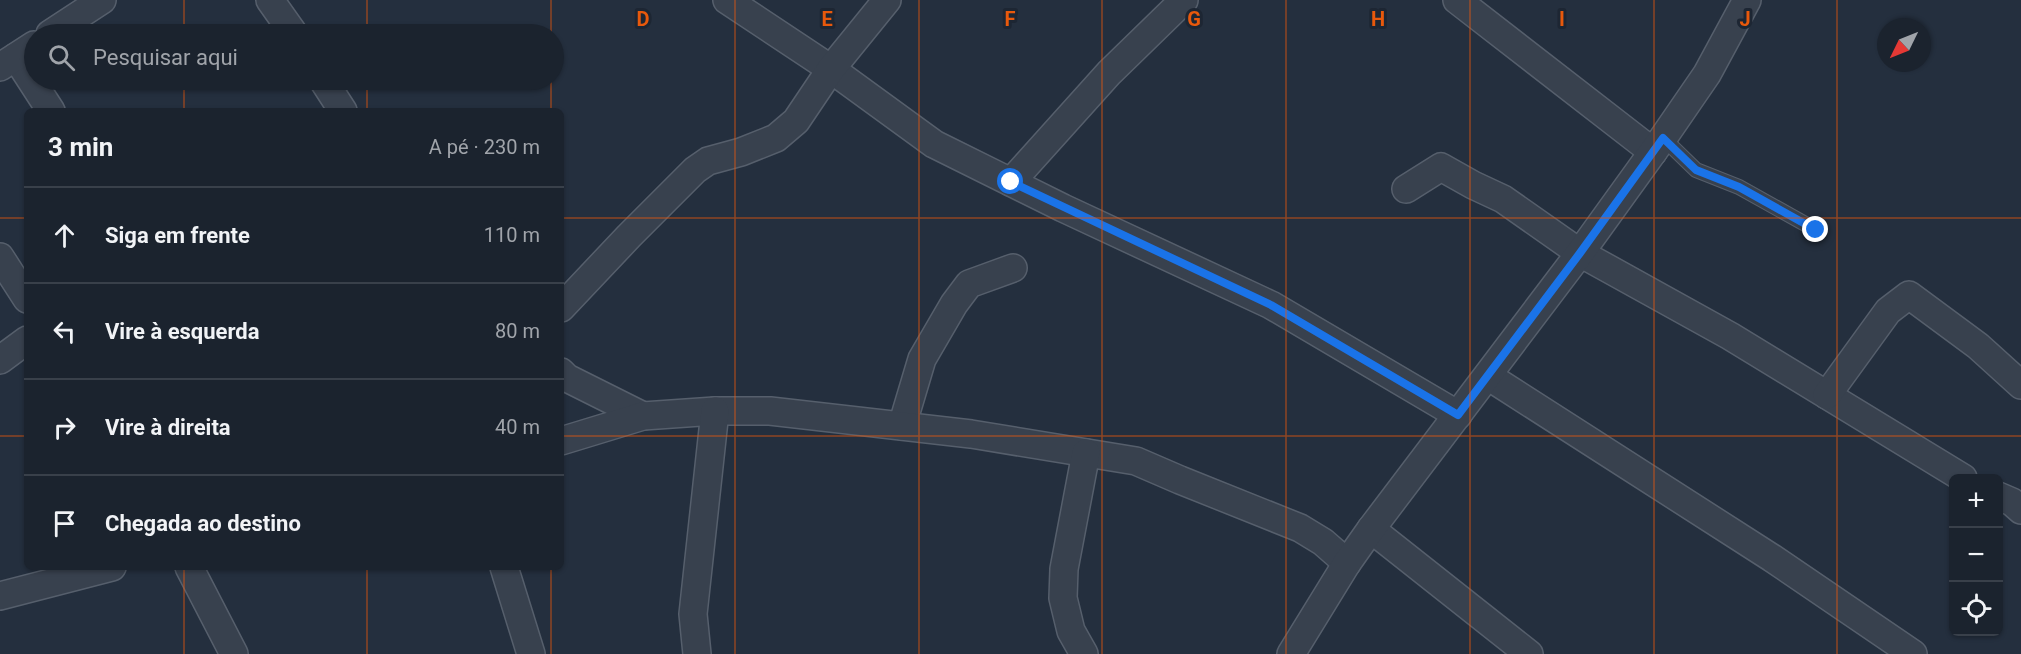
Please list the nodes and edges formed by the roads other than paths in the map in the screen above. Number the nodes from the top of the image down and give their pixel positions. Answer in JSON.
{"nodes":[{"id":1,"x":102,"y":0,"type":"edge"},
{"id":2,"x":270,"y":0,"type":"edge"},
{"id":3,"x":727,"y":0,"type":"edge"},
{"id":4,"x":887,"y":0,"type":"edge"},
{"id":5,"x":1184,"y":0,"type":"edge"},
{"id":6,"x":1457,"y":0,"type":"edge"},
{"id":7,"x":1747,"y":0,"type":"edge"},
{"id":8,"x":65,"y":24,"type":"edge"},
{"id":9,"x":287,"y":24,"type":"edge"},
{"id":10,"x":831,"y":69,"type":"junction"},
{"id":11,"x":38,"y":90,"type":"edge"},
{"id":12,"x":330,"y":90,"type":"edge"},
{"id":13,"x":49,"y":108,"type":"edge"},
{"id":14,"x":342,"y":108,"type":"edge"},
{"id":15,"x":1658,"y":145,"type":"junction"},
{"id":16,"x":1011,"y":182,"type":"junction"},
{"id":17,"x":1406,"y":189,"type":"dead end"},
{"id":18,"x":1816,"y":230,"type":"dead end"},
{"id":19,"x":1580,"y":253,"type":"junction"},
{"id":20,"x":0,"y":257,"type":"edge"},
{"id":21,"x":1013,"y":268,"type":"dead end"},
{"id":22,"x":24,"y":294,"type":"edge"},
{"id":23,"x":564,"y":305,"type":"edge"},
{"id":24,"x":24,"y":342,"type":"edge"},
{"id":25,"x":0,"y":360,"type":"edge"},
{"id":26,"x":1488,"y":376,"type":"junction"},
{"id":27,"x":564,"y":381,"type":"edge"},
{"id":28,"x":2021,"y":385,"type":"edge"},
{"id":29,"x":1827,"y":395,"type":"junction"},
{"id":30,"x":715,"y":411,"type":"junction"},
{"id":31,"x":1458,"y":415,"type":"junction"},
{"id":32,"x":643,"y":416,"type":"junction"},
{"id":33,"x":902,"y":426,"type":"junction"},
{"id":34,"x":564,"y":440,"type":"edge"},
{"id":35,"x":1086,"y":453,"type":"junction"},
{"id":36,"x":1956,"y":474,"type":"edge"},
{"id":37,"x":2003,"y":498,"type":"edge"},
{"id":38,"x":2021,"y":510,"type":"edge"},
{"id":39,"x":1371,"y":529,"type":"junction"},
{"id":40,"x":1347,"y":563,"type":"junction"},
{"id":41,"x":100,"y":570,"type":"edge"},
{"id":42,"x":191,"y":570,"type":"edge"},
{"id":43,"x":505,"y":570,"type":"edge"},
{"id":44,"x":0,"y":596,"type":"edge"},
{"id":45,"x":234,"y":654,"type":"edge"},
{"id":46,"x":531,"y":654,"type":"edge"},
{"id":47,"x":697,"y":654,"type":"edge"},
{"id":48,"x":1084,"y":654,"type":"edge"},
{"id":49,"x":1291,"y":654,"type":"edge"},
{"id":50,"x":1529,"y":654,"type":"edge"},
{"id":51,"x":1913,"y":654,"type":"edge"}],
"edges":[{"from":1,"to":8,"type":"street"},
{"from":2,"to":9,"type":"street"},
{"from":3,"to":10,"type":"street"},
{"from":4,"to":10,"type":"street"},
{"from":5,"to":16,"type":"street"},
{"from":6,"to":15,"type":"street"},
{"from":7,"to":15,"type":"street"},
{"from":10,"to":16,"type":"street"},
{"from":10,"to":23,"type":"street"},
{"from":11,"to":13,"type":"street"},
{"from":12,"to":14,"type":"street"},
{"from":15,"to":18,"type":"lane"},
{"from":15,"to":19,"type":"street"},
{"from":16,"to":31,"type":"street"},
{"from":17,"to":19,"type":"street"},
{"from":19,"to":26,"type":"street"},
{"from":19,"to":29,"type":"street"},
{"from":20,"to":22,"type":"street"},
{"from":21,"to":33,"type":"street"},
{"from":24,"to":25,"type":"street"},
{"from":26,"to":31,"type":"street"},
{"from":26,"to":51,"type":"street"},
{"from":27,"to":32,"type":"street"},
{"from":28,"to":29,"type":"street"},
{"from":29,"to":36,"type":"street"},
{"from":30,"to":32,"type":"street"},
{"from":30,"to":33,"type":"street"},
{"from":30,"to":47,"type":"street"},
{"from":31,"to":39,"type":"street"},
{"from":32,"to":34,"type":"street"},
{"from":33,"to":35,"type":"street"},
{"from":35,"to":40,"type":"street"},
{"from":35,"to":48,"type":"street"},
{"from":37,"to":38,"type":"street"},
{"from":39,"to":40,"type":"street"},
{"from":39,"to":50,"type":"street"},
{"from":40,"to":49,"type":"street"},
{"from":41,"to":44,"type":"street"},
{"from":42,"to":45,"type":"street"},
{"from":43,"to":46,"type":"street"}]}
